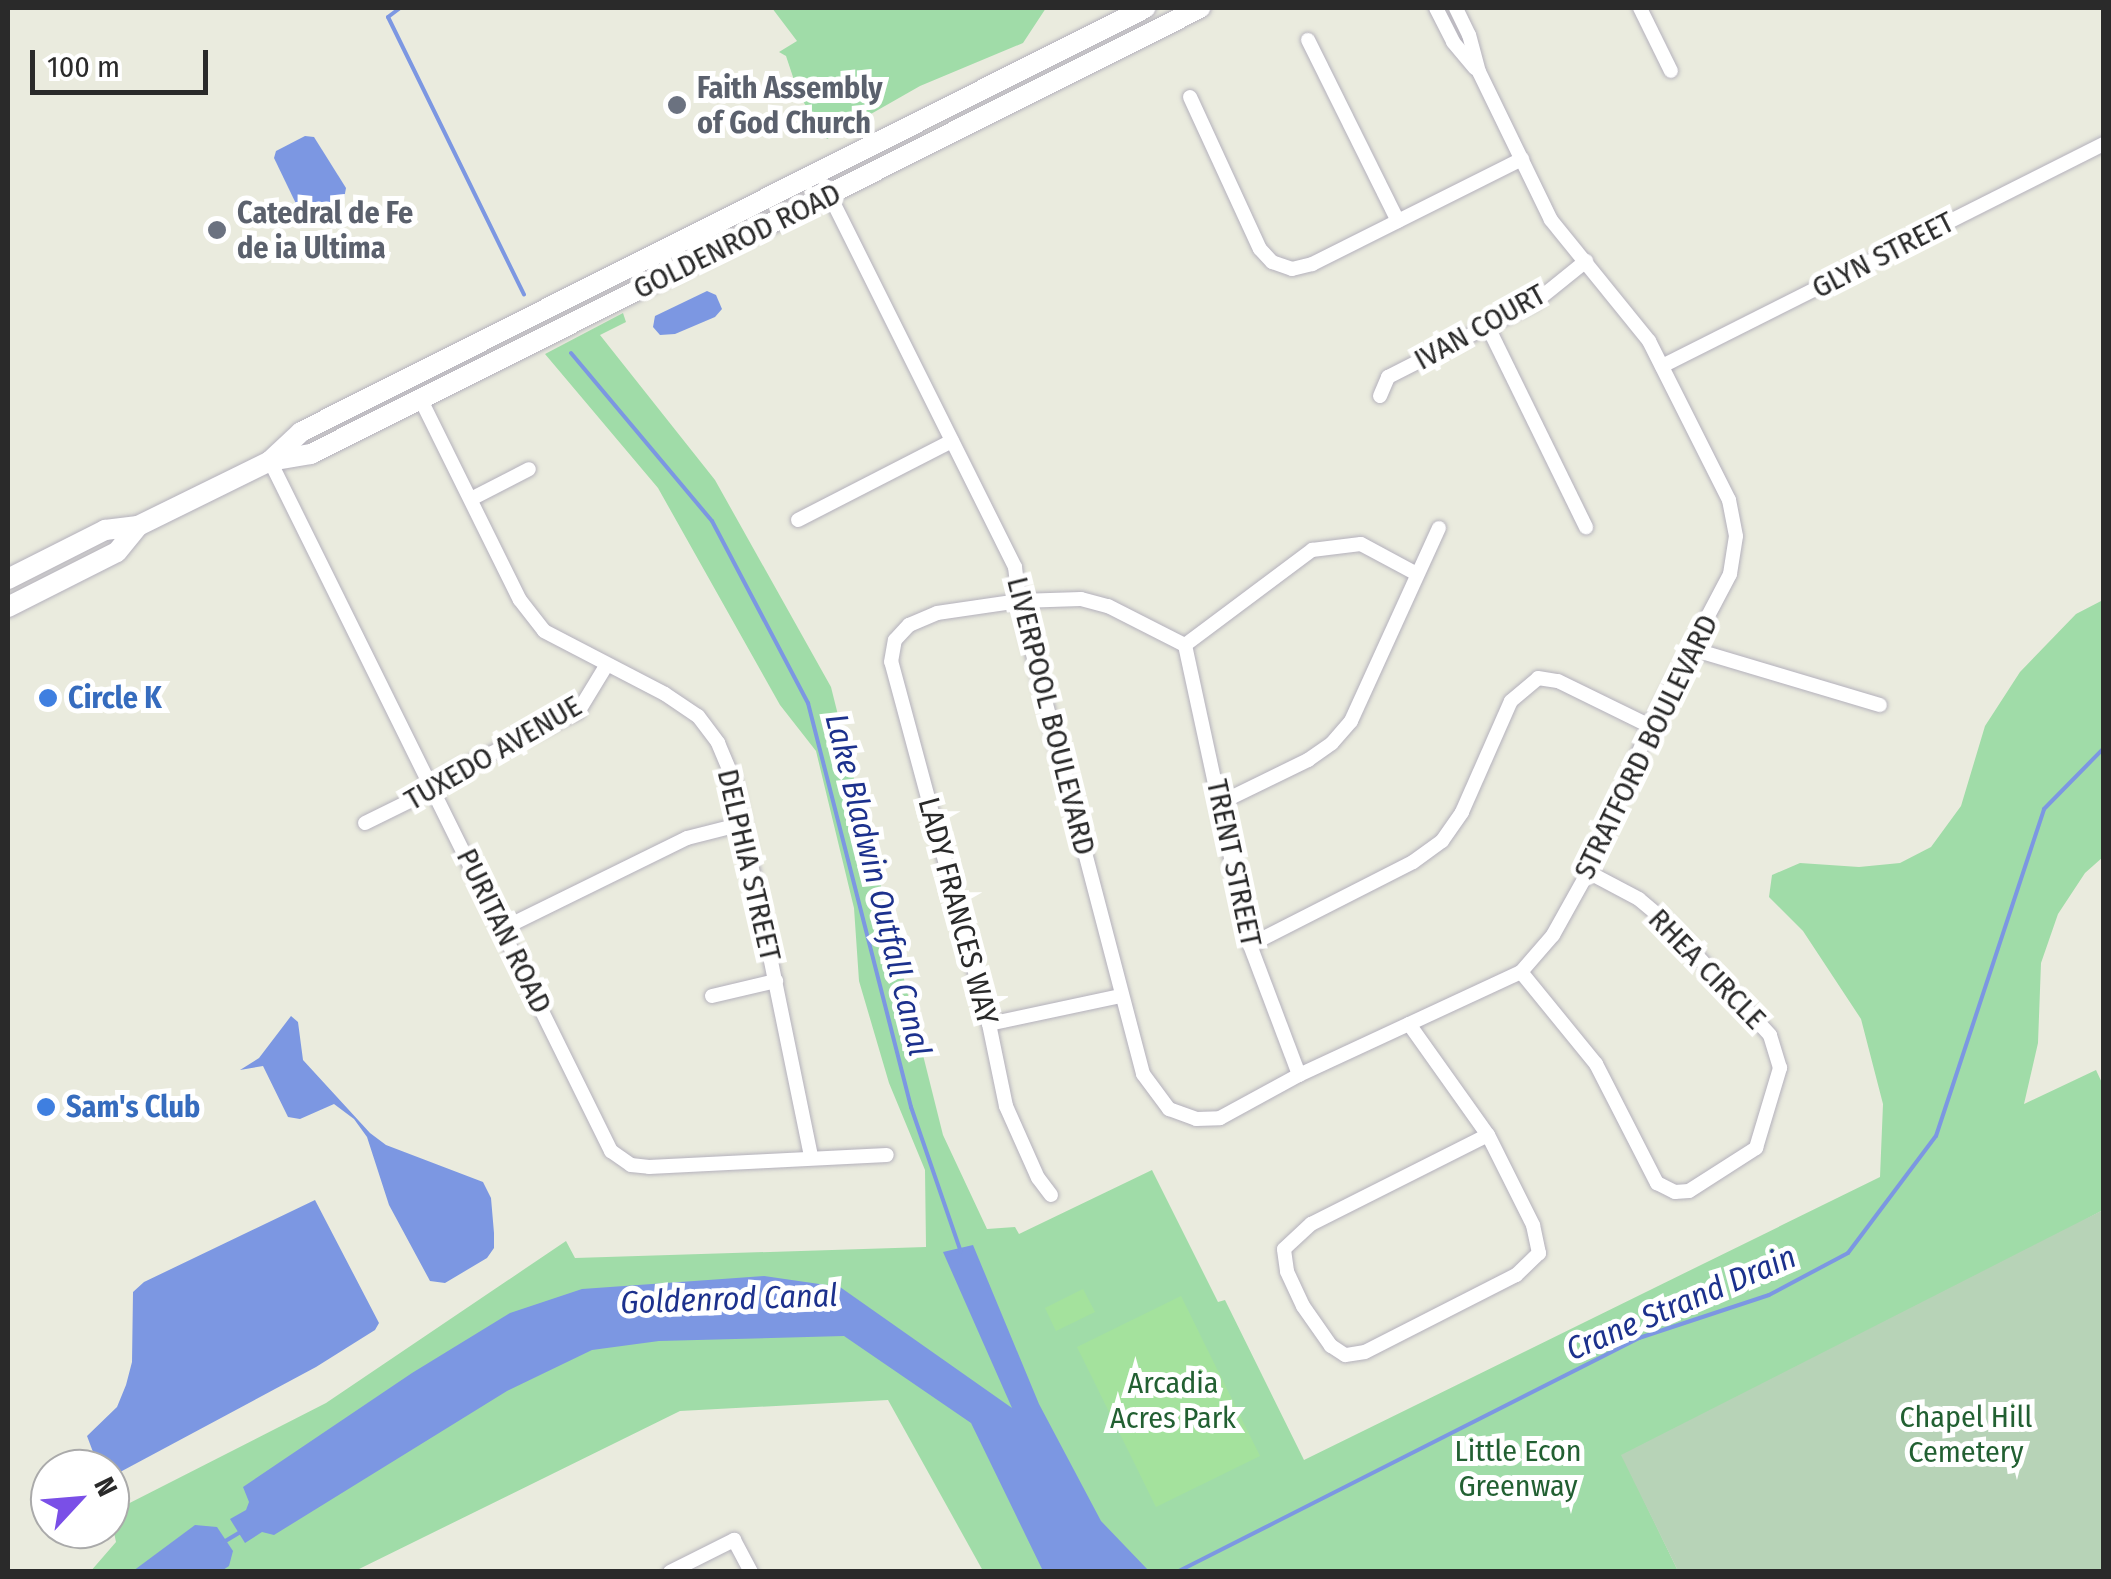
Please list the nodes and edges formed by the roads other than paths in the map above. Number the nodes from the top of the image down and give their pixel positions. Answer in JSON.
{"nodes":[{"id":1,"x":1145,"y":8,"type":"edge"},
{"id":2,"x":1200,"y":8,"type":"edge"},
{"id":3,"x":1436,"y":8,"type":"edge"},
{"id":4,"x":1456,"y":8,"type":"edge"},
{"id":5,"x":1640,"y":8,"type":"edge"},
{"id":6,"x":1308,"y":40,"type":"dead end"},
{"id":7,"x":1670,"y":71,"type":"dead end"},
{"id":8,"x":1478,"y":72,"type":"junction"},
{"id":9,"x":1190,"y":97,"type":"dead end"},
{"id":10,"x":2104,"y":144,"type":"edge"},
{"id":11,"x":1522,"y":159,"type":"junction"},
{"id":12,"x":818,"y":172,"type":"junction"},
{"id":13,"x":830,"y":195,"type":"junction"},
{"id":14,"x":1398,"y":221,"type":"junction"},
{"id":15,"x":1586,"y":261,"type":"junction"},
{"id":16,"x":618,"y":272,"type":"junction"},
{"id":17,"x":575,"y":321,"type":"junction"},
{"id":18,"x":1488,"y":327,"type":"junction"},
{"id":19,"x":1662,"y":366,"type":"junction"},
{"id":20,"x":1380,"y":396,"type":"dead end"},
{"id":21,"x":420,"y":400,"type":"junction"},
{"id":22,"x":952,"y":441,"type":"junction"},
{"id":23,"x":270,"y":461,"type":"junction"},
{"id":24,"x":529,"y":469,"type":"dead end"},
{"id":25,"x":471,"y":499,"type":"junction"},
{"id":26,"x":798,"y":520,"type":"dead end"},
{"id":27,"x":138,"y":526,"type":"junction"},
{"id":28,"x":1586,"y":527,"type":"dead end"},
{"id":29,"x":1439,"y":528,"type":"dead end"},
{"id":30,"x":1414,"y":573,"type":"junction"},
{"id":31,"x":8,"y":579,"type":"edge"},
{"id":32,"x":1020,"y":601,"type":"junction"},
{"id":33,"x":8,"y":607,"type":"edge"},
{"id":34,"x":1185,"y":645,"type":"junction"},
{"id":35,"x":1692,"y":649,"type":"junction"},
{"id":36,"x":606,"y":666,"type":"junction"},
{"id":37,"x":1880,"y":704,"type":"dead end"},
{"id":38,"x":1650,"y":726,"type":"junction"},
{"id":39,"x":433,"y":786,"type":"junction"},
{"id":40,"x":1222,"y":802,"type":"junction"},
{"id":41,"x":365,"y":824,"type":"dead end"},
{"id":42,"x":742,"y":824,"type":"junction"},
{"id":43,"x":1588,"y":872,"type":"junction"},
{"id":44,"x":504,"y":928,"type":"junction"},
{"id":45,"x":1250,"y":945,"type":"junction"},
{"id":46,"x":1521,"y":972,"type":"junction"},
{"id":47,"x":776,"y":981,"type":"junction"},
{"id":48,"x":712,"y":996,"type":"dead end"},
{"id":49,"x":1121,"y":996,"type":"junction"},
{"id":50,"x":989,"y":1024,"type":"junction"},
{"id":51,"x":1409,"y":1024,"type":"junction"},
{"id":52,"x":1298,"y":1075,"type":"junction"},
{"id":53,"x":1169,"y":1110,"type":"joint"},
{"id":54,"x":1488,"y":1135,"type":"junction"},
{"id":55,"x":887,"y":1155,"type":"dead end"},
{"id":56,"x":811,"y":1156,"type":"junction"},
{"id":57,"x":1051,"y":1196,"type":"dead end"},
{"id":58,"x":670,"y":1572,"type":"edge"},
{"id":59,"x":751,"y":1572,"type":"edge"}],
"edges":[{"from":1,"to":12,"type":"main road","name":"GOLDENROD ROAD"},
{"from":2,"to":13,"type":"main road","name":"GOLDENROD ROAD"},
{"from":3,"to":8,"type":"street","name":"STRATFORD BOULEVARD"},
{"from":4,"to":8,"type":"street","name":"STRATFORD BOULEVARD"},
{"from":5,"to":7,"type":"street"},
{"from":6,"to":14,"type":"street"},
{"from":8,"to":11,"type":"street","name":"STRATFORD BOULEVARD"},
{"from":9,"to":14,"type":"street"},
{"from":10,"to":19,"type":"street","name":"GLYN STREET"},
{"from":11,"to":14,"type":"street"},
{"from":11,"to":15,"type":"street","name":"STRATFORD BOULEVARD"},
{"from":12,"to":13,"type":"street","name":"LIVERPOOL BOULEVARD"},
{"from":12,"to":16,"type":"main road","name":"GOLDENROD ROAD"},
{"from":13,"to":17,"type":"main road","name":"GOLDENROD ROAD"},
{"from":13,"to":22,"type":"street","name":"LIVERPOOL BOULEVARD"},
{"from":15,"to":18,"type":"street","name":"IVAN COURT"},
{"from":15,"to":19,"type":"street","name":"STRATFORD BOULEVARD"},
{"from":16,"to":17,"type":"main road"},
{"from":16,"to":23,"type":"main road","name":"GOLDENROD ROAD"},
{"from":17,"to":21,"type":"main road","name":"GOLDENROD ROAD"},
{"from":18,"to":20,"type":"street","name":"IVAN COURT"},
{"from":18,"to":28,"type":"street"},
{"from":19,"to":35,"type":"street","name":"STRATFORD BOULEVARD"},
{"from":21,"to":23,"type":"main road","name":"GOLDENROD ROAD"},
{"from":21,"to":25,"type":"street","name":"DELPHIA STREET"},
{"from":22,"to":26,"type":"street"},
{"from":22,"to":32,"type":"street","name":"LIVERPOOL BOULEVARD"},
{"from":23,"to":27,"type":"main road","name":"GOLDENROD ROAD"},
{"from":23,"to":39,"type":"street","name":"PURITAN ROAD"},
{"from":24,"to":25,"type":"street"},
{"from":25,"to":36,"type":"street","name":"DELPHIA STREET"},
{"from":27,"to":31,"type":"main road","name":"GOLDENROD ROAD"},
{"from":27,"to":33,"type":"main road","name":"GOLDENROD ROAD"},
{"from":29,"to":30,"type":"street"},
{"from":30,"to":34,"type":"street"},
{"from":30,"to":40,"type":"street"},
{"from":32,"to":34,"type":"street"},
{"from":32,"to":49,"type":"street","name":"LIVERPOOL BOULEVARD"},
{"from":32,"to":50,"type":"street","name":"LADY FRANCES WAY"},
{"from":34,"to":40,"type":"street","name":"TRENT STREET"},
{"from":35,"to":37,"type":"street"},
{"from":35,"to":38,"type":"street","name":"STRATFORD BOULEVARD"},
{"from":36,"to":39,"type":"street","name":"TUXEDO AVENUE"},
{"from":36,"to":42,"type":"street","name":"DELPHIA STREET"},
{"from":38,"to":43,"type":"street","name":"STRATFORD BOULEVARD"},
{"from":38,"to":45,"type":"street"},
{"from":39,"to":41,"type":"street","name":"TUXEDO AVENUE"},
{"from":39,"to":44,"type":"street","name":"PURITAN ROAD"},
{"from":40,"to":45,"type":"street","name":"TRENT STREET"},
{"from":42,"to":44,"type":"street"},
{"from":42,"to":47,"type":"street","name":"DELPHIA STREET"},
{"from":43,"to":46,"type":"street","name":"STRATFORD BOULEVARD"},
{"from":43,"to":46,"type":"street","name":"RHEA CIRCLE"},
{"from":44,"to":56,"type":"street","name":"PURITAN ROAD"},
{"from":45,"to":52,"type":"street","name":"TRENT STREET"},
{"from":46,"to":51,"type":"street","name":"STRATFORD BOULEVARD"},
{"from":47,"to":48,"type":"street"},
{"from":47,"to":56,"type":"street","name":"DELPHIA STREET"},
{"from":49,"to":50,"type":"street"},
{"from":49,"to":53,"type":"street","name":"LIVERPOOL BOULEVARD"},
{"from":50,"to":57,"type":"street","name":"LADY FRANCES WAY"},
{"from":51,"to":52,"type":"street","name":"STRATFORD BOULEVARD"},
{"from":51,"to":54,"type":"street"},
{"from":52,"to":53,"type":"street","name":"STRATFORD BOULEVARD"},
{"from":54,"to":54,"type":"street"},
{"from":55,"to":56,"type":"street","name":"PURITAN ROAD"},
{"from":58,"to":59,"type":"street"}]}
